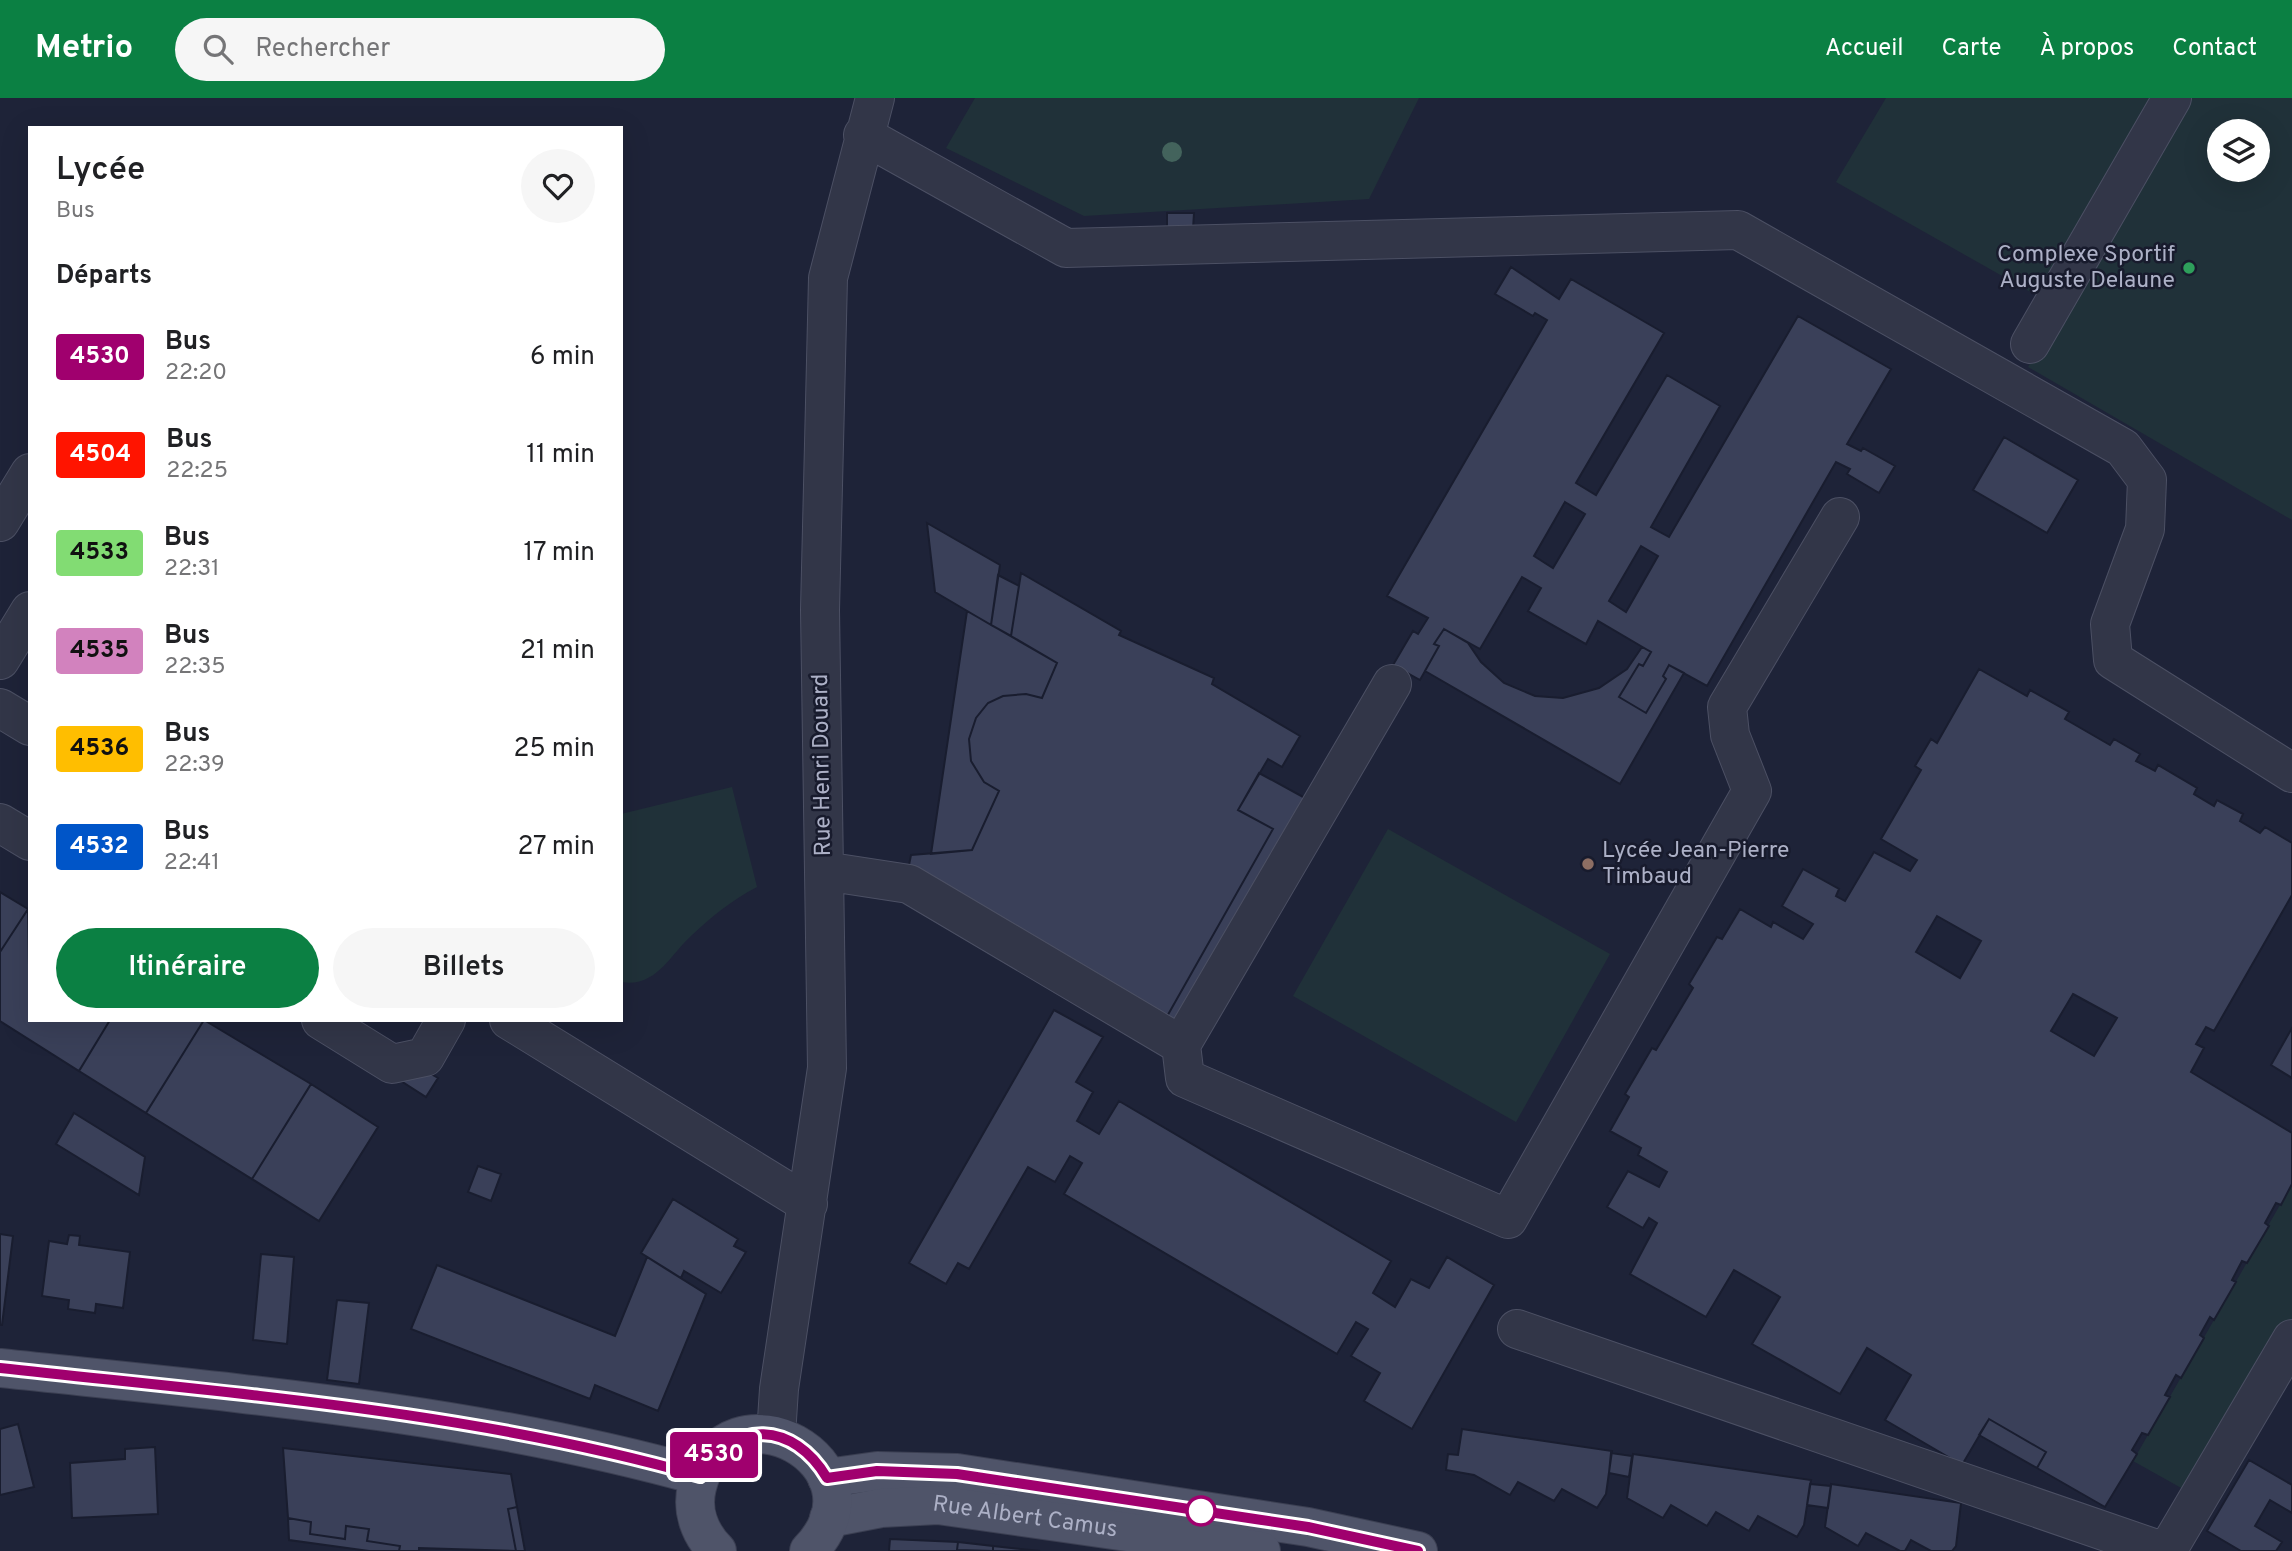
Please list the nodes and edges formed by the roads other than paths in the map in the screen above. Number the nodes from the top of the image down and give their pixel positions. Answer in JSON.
{"nodes":[{"id":1,"x":876,"y":98,"type":"edge"},
{"id":2,"x":2172,"y":98,"type":"edge"},
{"id":3,"x":863,"y":135,"type":"junction"},
{"id":4,"x":2030,"y":344,"type":"dead end"},
{"id":5,"x":28,"y":475,"type":"edge"},
{"id":6,"x":1840,"y":517,"type":"dead end"},
{"id":7,"x":0,"y":522,"type":"edge"},
{"id":8,"x":28,"y":614,"type":"edge"},
{"id":9,"x":0,"y":660,"type":"edge"},
{"id":10,"x":1392,"y":684,"type":"dead end"},
{"id":11,"x":0,"y":708,"type":"edge"},
{"id":12,"x":28,"y":725,"type":"edge"},
{"id":13,"x":2292,"y":773,"type":"edge"},
{"id":14,"x":0,"y":823,"type":"edge"},
{"id":15,"x":28,"y":840,"type":"edge"},
{"id":16,"x":824,"y":871,"type":"junction"},
{"id":17,"x":324,"y":1022,"type":"edge"},
{"id":18,"x":445,"y":1022,"type":"edge"},
{"id":19,"x":512,"y":1022,"type":"edge"},
{"id":20,"x":1181,"y":1045,"type":"junction"},
{"id":21,"x":808,"y":1204,"type":"junction"},
{"id":22,"x":1517,"y":1329,"type":"dead end"},
{"id":23,"x":2292,"y":1339,"type":"edge"},
{"id":24,"x":0,"y":1368,"type":"edge"},
{"id":25,"x":776,"y":1435,"type":"junction"},
{"id":26,"x":700,"y":1476,"type":"junction"},
{"id":27,"x":827,"y":1478,"type":"junction"},
{"id":28,"x":829,"y":1518,"type":"junction"},
{"id":29,"x":711,"y":1548,"type":"edge"},
{"id":30,"x":809,"y":1551,"type":"edge"},
{"id":31,"x":1256,"y":1551,"type":"edge"},
{"id":32,"x":1418,"y":1551,"type":"edge"},
{"id":33,"x":2164,"y":1551,"type":"edge"}],
"edges":[{"from":1,"to":3,"type":"street","name":"Rue Henri Douard"},
{"from":2,"to":4,"type":"street"},
{"from":3,"to":13,"type":"street"},
{"from":3,"to":16,"type":"street","name":"Rue Henri Douard"},
{"from":5,"to":7,"type":"street"},
{"from":6,"to":20,"type":"street"},
{"from":8,"to":9,"type":"street"},
{"from":10,"to":20,"type":"street"},
{"from":11,"to":12,"type":"street"},
{"from":14,"to":15,"type":"street"},
{"from":16,"to":20,"type":"street"},
{"from":16,"to":21,"type":"street","name":"Rue Henri Douard"},
{"from":17,"to":18,"type":"street"},
{"from":19,"to":21,"type":"street"},
{"from":21,"to":25,"type":"street","name":"Rue Henri Douard"},
{"from":22,"to":33,"type":"street"},
{"from":23,"to":33,"type":"street"},
{"from":24,"to":26,"type":"main road"},
{"from":25,"to":26,"type":"main road"},
{"from":25,"to":27,"type":"main road"},
{"from":26,"to":29,"type":"main road"},
{"from":27,"to":28,"type":"main road"},
{"from":27,"to":32,"type":"main road","name":"Rue Albert Camus"},
{"from":28,"to":30,"type":"main road"},
{"from":28,"to":31,"type":"main road","name":"Rue Albert Camus"}]}
